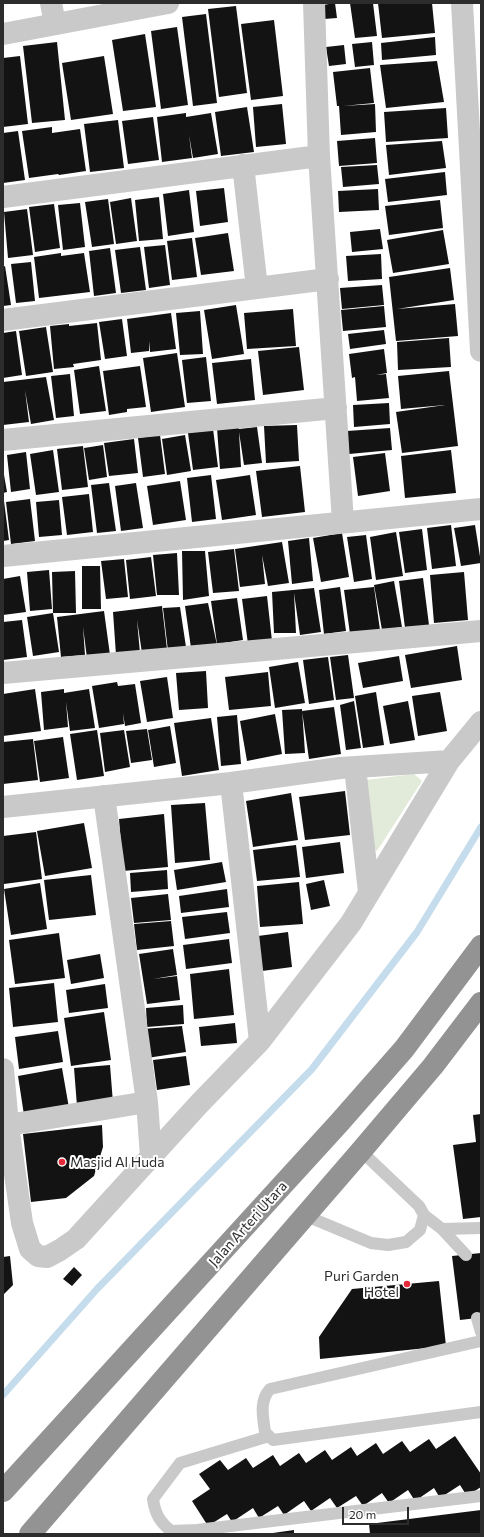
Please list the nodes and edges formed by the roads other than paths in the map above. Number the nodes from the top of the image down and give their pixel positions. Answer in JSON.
{"nodes":[{"id":1,"x":168,"y":3,"type":"edge"},
{"id":2,"x":314,"y":3,"type":"edge"},
{"id":3,"x":462,"y":3,"type":"edge"},
{"id":4,"x":53,"y":13,"type":"edge"},
{"id":5,"x":3,"y":34,"type":"edge"},
{"id":6,"x":319,"y":156,"type":"junction"},
{"id":7,"x":243,"y":166,"type":"junction"},
{"id":8,"x":3,"y":197,"type":"edge"},
{"id":9,"x":328,"y":279,"type":"junction"},
{"id":10,"x":257,"y":288,"type":"junction"},
{"id":11,"x":3,"y":320,"type":"edge"},
{"id":12,"x":481,"y":351,"type":"edge"},
{"id":13,"x":336,"y":408,"type":"junction"},
{"id":14,"x":3,"y":440,"type":"edge"},
{"id":15,"x":481,"y":509,"type":"edge"},
{"id":16,"x":343,"y":522,"type":"junction"},
{"id":17,"x":3,"y":556,"type":"edge"},
{"id":18,"x":481,"y":630,"type":"edge"},
{"id":19,"x":3,"y":673,"type":"edge"},
{"id":20,"x":481,"y":722,"type":"edge"},
{"id":21,"x":449,"y":761,"type":"junction"},
{"id":22,"x":355,"y":767,"type":"junction"},
{"id":23,"x":231,"y":783,"type":"junction"},
{"id":24,"x":104,"y":796,"type":"junction"},
{"id":25,"x":3,"y":807,"type":"edge"},
{"id":26,"x":370,"y":892,"type":"junction"},
{"id":27,"x":481,"y":946,"type":"edge"},
{"id":28,"x":481,"y":1003,"type":"edge"},
{"id":29,"x":260,"y":1041,"type":"junction"},
{"id":30,"x":3,"y":1069,"type":"edge"},
{"id":31,"x":147,"y":1102,"type":"junction"},
{"id":32,"x":8,"y":1125,"type":"junction"},
{"id":33,"x":361,"y":1151,"type":"junction"},
{"id":34,"x":151,"y":1157,"type":"junction"},
{"id":35,"x":304,"y":1215,"type":"junction"},
{"id":36,"x":424,"y":1215,"type":"junction"},
{"id":37,"x":481,"y":1228,"type":"edge"},
{"id":38,"x":442,"y":1229,"type":"junction"},
{"id":39,"x":466,"y":1255,"type":"dead end"},
{"id":40,"x":477,"y":1318,"type":"dead end"},
{"id":41,"x":481,"y":1332,"type":"edge"},
{"id":42,"x":481,"y":1341,"type":"edge"},
{"id":43,"x":481,"y":1412,"type":"edge"},
{"id":44,"x":269,"y":1436,"type":"junction"},
{"id":45,"x":3,"y":1491,"type":"edge"},
{"id":46,"x":481,"y":1496,"type":"edge"},
{"id":47,"x":30,"y":1534,"type":"edge"}],
"edges":[{"from":1,"to":4,"type":"street"},
{"from":2,"to":6,"type":"street"},
{"from":3,"to":12,"type":"street"},
{"from":4,"to":5,"type":"street"},
{"from":6,"to":7,"type":"street"},
{"from":6,"to":9,"type":"street"},
{"from":7,"to":8,"type":"street"},
{"from":7,"to":10,"type":"street"},
{"from":9,"to":10,"type":"street"},
{"from":9,"to":13,"type":"street"},
{"from":10,"to":11,"type":"street"},
{"from":13,"to":14,"type":"street"},
{"from":13,"to":16,"type":"street"},
{"from":15,"to":16,"type":"street"},
{"from":16,"to":17,"type":"street"},
{"from":18,"to":19,"type":"street"},
{"from":20,"to":21,"type":"street"},
{"from":21,"to":22,"type":"street"},
{"from":21,"to":26,"type":"street"},
{"from":22,"to":23,"type":"street"},
{"from":22,"to":26,"type":"street"},
{"from":23,"to":24,"type":"street"},
{"from":23,"to":29,"type":"street"},
{"from":24,"to":25,"type":"street"},
{"from":24,"to":31,"type":"street"},
{"from":26,"to":29,"type":"street"},
{"from":27,"to":45,"type":"highway","name":"Jalan Arteri Utara"},
{"from":28,"to":33,"type":"highway"},
{"from":29,"to":34,"type":"street"},
{"from":30,"to":32,"type":"street"},
{"from":31,"to":32,"type":"street"},
{"from":31,"to":34,"type":"street"},
{"from":32,"to":34,"type":"street"},
{"from":33,"to":35,"type":"highway"},
{"from":33,"to":36,"type":"lane"},
{"from":35,"to":36,"type":"lane"},
{"from":35,"to":47,"type":"highway"},
{"from":36,"to":38,"type":"lane"},
{"from":37,"to":38,"type":"lane"},
{"from":38,"to":39,"type":"lane"},
{"from":40,"to":41,"type":"lane"},
{"from":42,"to":44,"type":"lane"},
{"from":43,"to":44,"type":"lane"},
{"from":44,"to":46,"type":"lane"}]}
